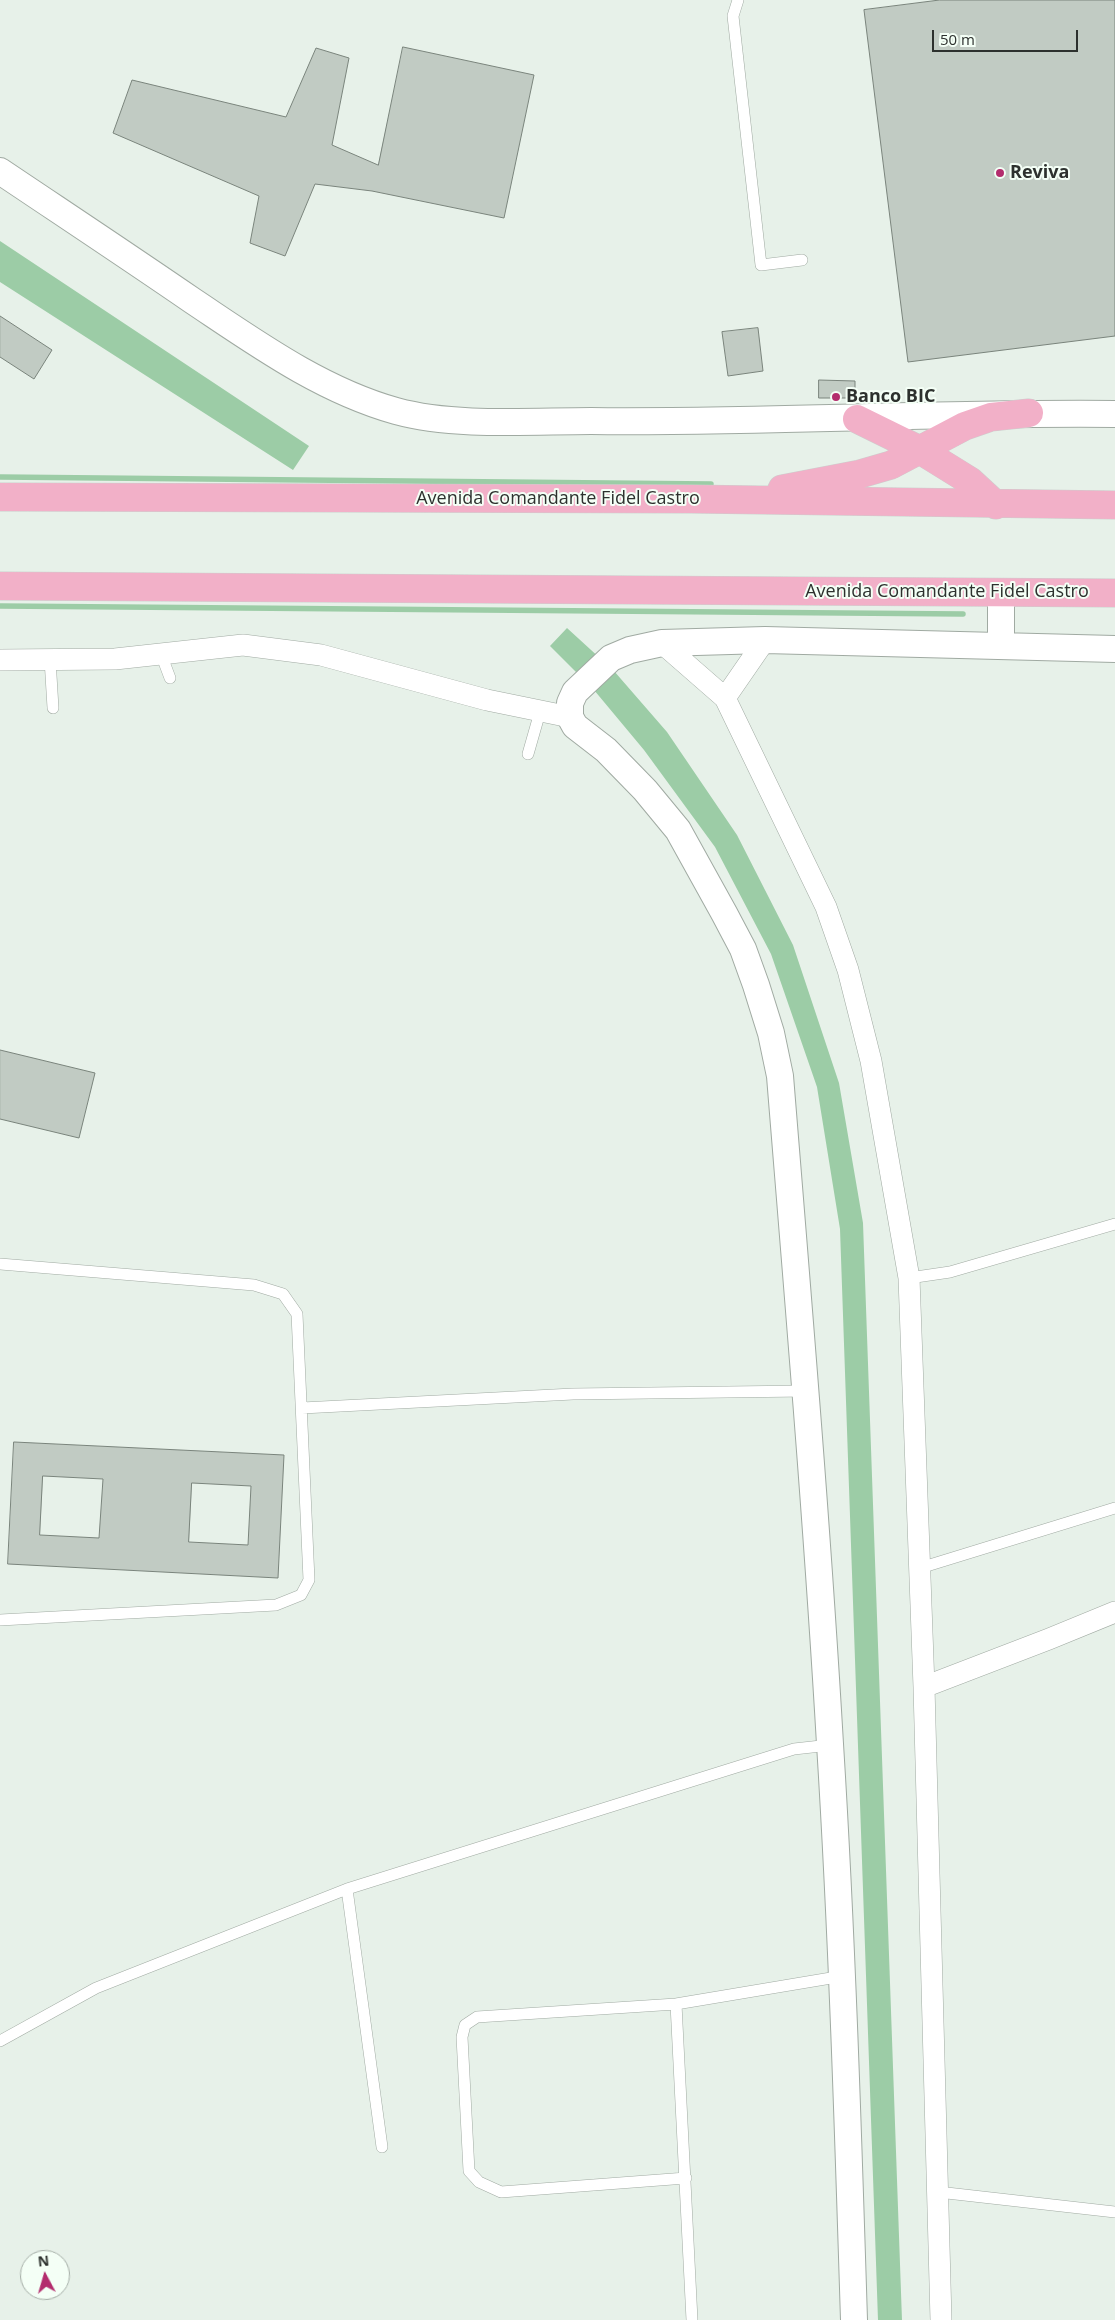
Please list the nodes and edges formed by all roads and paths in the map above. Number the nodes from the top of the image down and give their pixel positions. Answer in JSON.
{"nodes":[{"id":1,"x":738,"y":0,"type":"edge"},
{"id":2,"x":0,"y":171,"type":"edge"},
{"id":3,"x":802,"y":260,"type":"dead end"},
{"id":4,"x":1029,"y":413,"type":"junction"},
{"id":5,"x":1115,"y":414,"type":"edge"},
{"id":6,"x":991,"y":417,"type":"junction"},
{"id":7,"x":857,"y":419,"type":"junction"},
{"id":8,"x":920,"y":450,"type":"junction"},
{"id":9,"x":970,"y":481,"type":"junction"},
{"id":10,"x":0,"y":497,"type":"edge"},
{"id":11,"x":692,"y":499,"type":"junction"},
{"id":12,"x":996,"y":505,"type":"junction"},
{"id":13,"x":1115,"y":506,"type":"edge"},
{"id":14,"x":0,"y":586,"type":"edge"},
{"id":15,"x":1002,"y":592,"type":"junction"},
{"id":16,"x":1115,"y":593,"type":"edge"},
{"id":17,"x":765,"y":640,"type":"junction"},
{"id":18,"x":662,"y":643,"type":"junction"},
{"id":19,"x":1001,"y":646,"type":"junction"},
{"id":20,"x":1115,"y":649,"type":"edge"},
{"id":21,"x":161,"y":654,"type":"junction"},
{"id":22,"x":50,"y":659,"type":"junction"},
{"id":23,"x":0,"y":660,"type":"edge"},
{"id":24,"x":170,"y":678,"type":"dead end"},
{"id":25,"x":725,"y":698,"type":"junction"},
{"id":26,"x":573,"y":704,"type":"junction"},
{"id":27,"x":53,"y":708,"type":"dead end"},
{"id":28,"x":540,"y":712,"type":"junction"},
{"id":29,"x":528,"y":754,"type":"dead end"},
{"id":30,"x":1115,"y":1224,"type":"edge"},
{"id":31,"x":0,"y":1264,"type":"edge"},
{"id":32,"x":909,"y":1278,"type":"junction"},
{"id":33,"x":805,"y":1391,"type":"junction"},
{"id":34,"x":302,"y":1408,"type":"junction"},
{"id":35,"x":1115,"y":1508,"type":"edge"},
{"id":36,"x":920,"y":1568,"type":"junction"},
{"id":37,"x":1115,"y":1612,"type":"edge"},
{"id":38,"x":0,"y":1620,"type":"edge"},
{"id":39,"x":924,"y":1687,"type":"junction"},
{"id":40,"x":830,"y":1745,"type":"junction"},
{"id":41,"x":347,"y":1889,"type":"junction"},
{"id":42,"x":843,"y":1976,"type":"junction"},
{"id":43,"x":676,"y":2004,"type":"junction"},
{"id":44,"x":0,"y":2041,"type":"edge"},
{"id":45,"x":382,"y":2147,"type":"dead end"},
{"id":46,"x":686,"y":2178,"type":"junction"},
{"id":47,"x":938,"y":2192,"type":"junction"},
{"id":48,"x":1115,"y":2212,"type":"edge"},
{"id":49,"x":692,"y":2320,"type":"edge"},
{"id":50,"x":854,"y":2320,"type":"edge"},
{"id":51,"x":941,"y":2320,"type":"edge"}],
"edges":[{"from":1,"to":3,"type":"lane"},
{"from":2,"to":7,"type":"street"},
{"from":4,"to":5,"type":"street"},
{"from":4,"to":6,"type":"highway"},
{"from":4,"to":7,"type":"street"},
{"from":6,"to":8,"type":"highway"},
{"from":6,"to":9,"type":"highway"},
{"from":7,"to":8,"type":"highway"},
{"from":8,"to":9,"type":"highway"},
{"from":8,"to":11,"type":"highway"},
{"from":9,"to":12,"type":"highway"},
{"from":10,"to":11,"type":"highway","name":"Avenida Comandante Fidel Castro"},
{"from":11,"to":12,"type":"highway","name":"Avenida Comandante Fidel Castro"},
{"from":12,"to":13,"type":"highway","name":"Avenida Comandante Fidel Castro"},
{"from":14,"to":15,"type":"highway","name":"Avenida Comandante Fidel Castro"},
{"from":15,"to":16,"type":"highway","name":"Avenida Comandante Fidel Castro"},
{"from":15,"to":19,"type":"street"},
{"from":17,"to":18,"type":"street"},
{"from":17,"to":19,"type":"street"},
{"from":17,"to":25,"type":"street"},
{"from":18,"to":25,"type":"street"},
{"from":18,"to":26,"type":"street"},
{"from":19,"to":20,"type":"street"},
{"from":21,"to":22,"type":"street"},
{"from":21,"to":24,"type":"lane"},
{"from":21,"to":28,"type":"street"},
{"from":22,"to":23,"type":"street"},
{"from":22,"to":27,"type":"lane"},
{"from":25,"to":32,"type":"street"},
{"from":26,"to":28,"type":"street"},
{"from":26,"to":33,"type":"street"},
{"from":28,"to":29,"type":"lane"},
{"from":30,"to":32,"type":"lane"},
{"from":31,"to":34,"type":"lane"},
{"from":32,"to":36,"type":"street"},
{"from":33,"to":34,"type":"lane"},
{"from":33,"to":40,"type":"street"},
{"from":34,"to":38,"type":"lane"},
{"from":35,"to":36,"type":"lane"},
{"from":36,"to":39,"type":"street"},
{"from":37,"to":39,"type":"street"},
{"from":39,"to":47,"type":"street"},
{"from":40,"to":41,"type":"lane"},
{"from":40,"to":42,"type":"street"},
{"from":41,"to":44,"type":"lane"},
{"from":41,"to":45,"type":"lane"},
{"from":42,"to":43,"type":"lane"},
{"from":42,"to":50,"type":"street"},
{"from":43,"to":46,"type":"lane"},
{"from":43,"to":46,"type":"lane"},
{"from":46,"to":49,"type":"lane"},
{"from":47,"to":48,"type":"lane"},
{"from":47,"to":51,"type":"street"}]}
